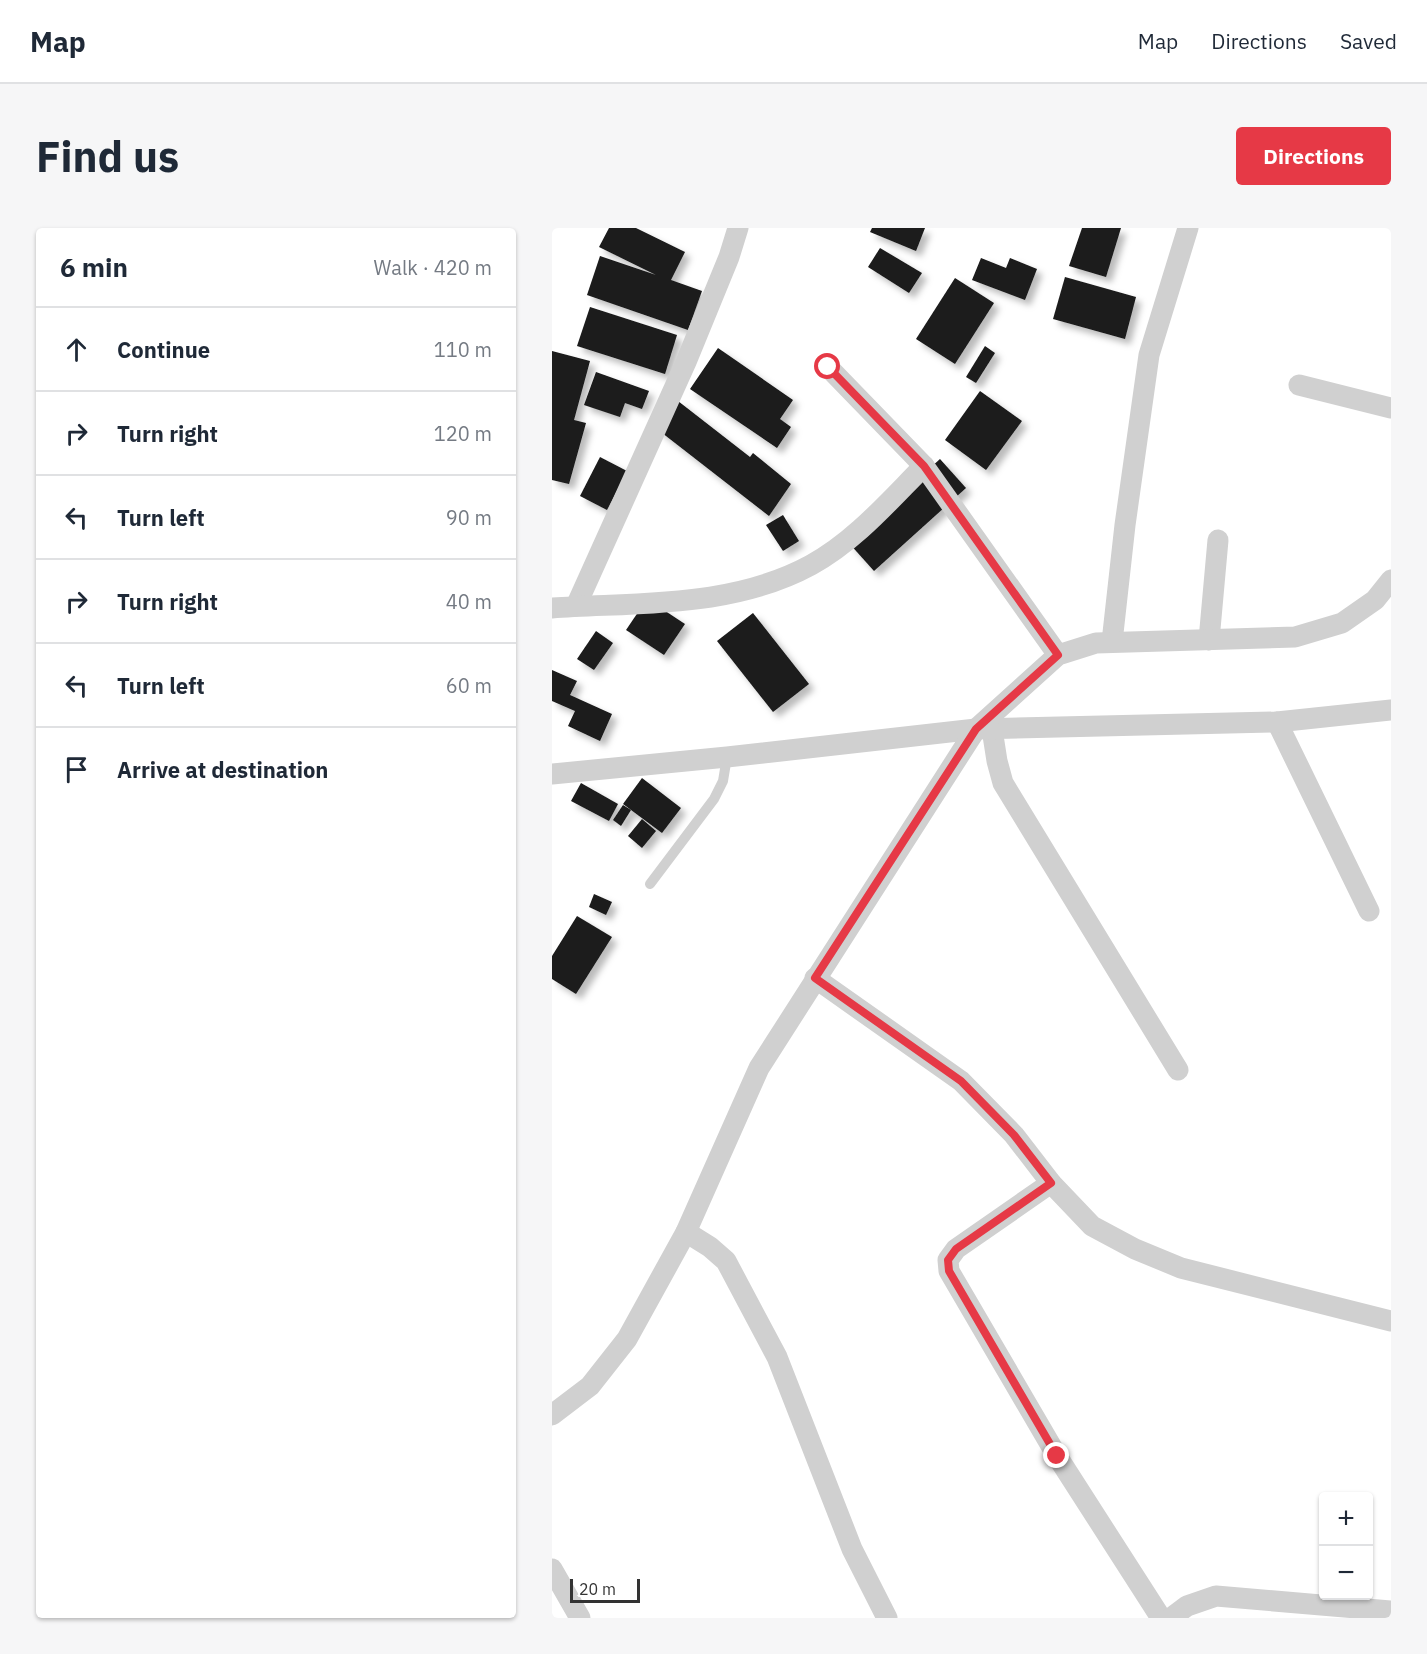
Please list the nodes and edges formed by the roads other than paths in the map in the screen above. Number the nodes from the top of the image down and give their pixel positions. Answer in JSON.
{"nodes":[{"id":1,"x":738,"y":228,"type":"edge"},
{"id":2,"x":1188,"y":228,"type":"edge"},
{"id":3,"x":828,"y":367,"type":"dead end"},
{"id":4,"x":1299,"y":385,"type":"dead end"},
{"id":5,"x":1391,"y":408,"type":"edge"},
{"id":6,"x":924,"y":466,"type":"junction"},
{"id":7,"x":1218,"y":540,"type":"dead end"},
{"id":8,"x":1391,"y":580,"type":"edge"},
{"id":9,"x":576,"y":606,"type":"junction"},
{"id":10,"x":552,"y":608,"type":"edge"},
{"id":11,"x":1209,"y":640,"type":"junction"},
{"id":12,"x":1112,"y":642,"type":"junction"},
{"id":13,"x":1058,"y":655,"type":"junction"},
{"id":14,"x":1391,"y":710,"type":"edge"},
{"id":15,"x":1277,"y":722,"type":"junction"},
{"id":16,"x":984,"y":729,"type":"junction"},
{"id":17,"x":727,"y":758,"type":"junction"},
{"id":18,"x":552,"y":774,"type":"edge"},
{"id":19,"x":650,"y":884,"type":"dead end"},
{"id":20,"x":1369,"y":911,"type":"dead end"},
{"id":21,"x":815,"y":978,"type":"junction"},
{"id":22,"x":1178,"y":1070,"type":"dead end"},
{"id":23,"x":1051,"y":1183,"type":"junction"},
{"id":24,"x":686,"y":1232,"type":"junction"},
{"id":25,"x":1391,"y":1321,"type":"edge"},
{"id":26,"x":552,"y":1415,"type":"edge"},
{"id":27,"x":552,"y":1569,"type":"edge"},
{"id":28,"x":1248,"y":1608,"type":"edge"},
{"id":29,"x":1391,"y":1611,"type":"edge"},
{"id":30,"x":580,"y":1618,"type":"edge"},
{"id":31,"x":887,"y":1618,"type":"edge"},
{"id":32,"x":1161,"y":1618,"type":"edge"},
{"id":33,"x":1171,"y":1618,"type":"edge"}],
"edges":[{"from":1,"to":9,"type":"street"},
{"from":2,"to":12,"type":"street"},
{"from":3,"to":6,"type":"street"},
{"from":4,"to":5,"type":"street"},
{"from":6,"to":9,"type":"street"},
{"from":6,"to":13,"type":"street"},
{"from":7,"to":11,"type":"street"},
{"from":8,"to":11,"type":"street"},
{"from":9,"to":10,"type":"street"},
{"from":11,"to":12,"type":"street"},
{"from":12,"to":13,"type":"street"},
{"from":13,"to":16,"type":"street"},
{"from":14,"to":15,"type":"street"},
{"from":15,"to":16,"type":"street"},
{"from":15,"to":20,"type":"street"},
{"from":16,"to":17,"type":"street"},
{"from":16,"to":21,"type":"street"},
{"from":16,"to":22,"type":"street"},
{"from":17,"to":18,"type":"street"},
{"from":17,"to":19,"type":"lane"},
{"from":21,"to":23,"type":"street"},
{"from":21,"to":24,"type":"street"},
{"from":23,"to":25,"type":"street"},
{"from":23,"to":32,"type":"street"},
{"from":24,"to":26,"type":"street"},
{"from":24,"to":31,"type":"street"},
{"from":27,"to":30,"type":"street"},
{"from":28,"to":29,"type":"street"},
{"from":28,"to":33,"type":"street"}]}
